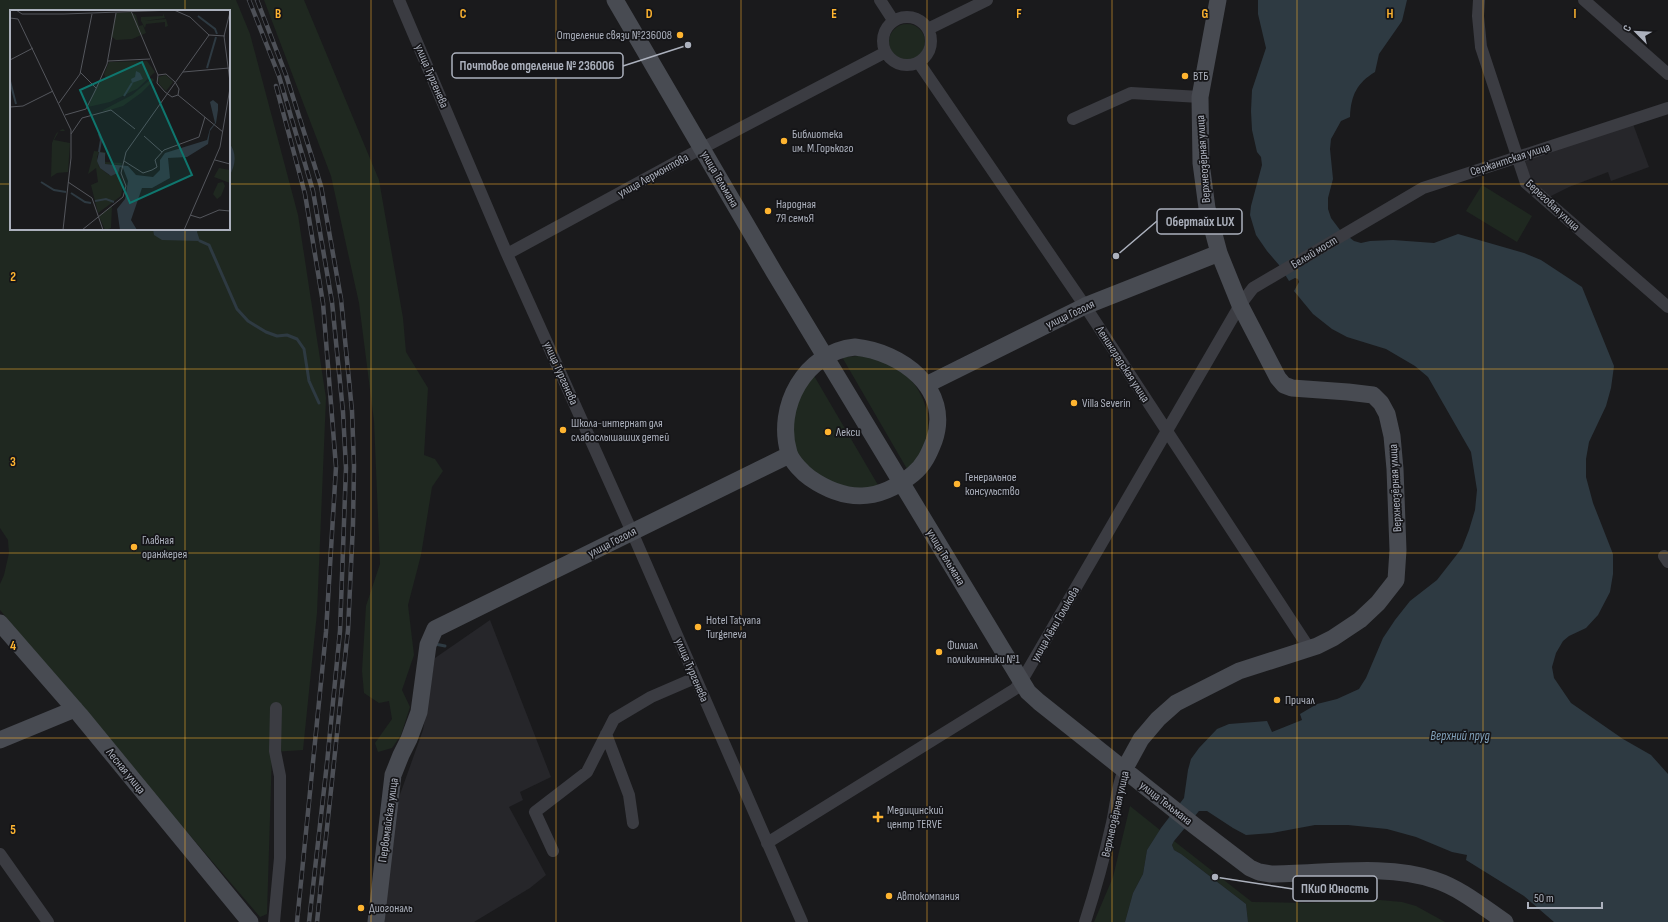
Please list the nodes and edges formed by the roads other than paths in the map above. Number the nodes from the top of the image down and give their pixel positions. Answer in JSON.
{"nodes":[{"id":1,"x":399,"y":0,"type":"edge"},
{"id":2,"x":615,"y":0,"type":"edge"},
{"id":3,"x":880,"y":0,"type":"edge"},
{"id":4,"x":987,"y":0,"type":"edge"},
{"id":5,"x":1218,"y":0,"type":"edge"},
{"id":6,"x":1479,"y":0,"type":"edge"},
{"id":7,"x":1584,"y":0,"type":"edge"},
{"id":8,"x":893,"y":20,"type":"junction"},
{"id":9,"x":928,"y":29,"type":"junction"},
{"id":10,"x":884,"y":53,"type":"junction"},
{"id":11,"x":919,"y":63,"type":"junction"},
{"id":12,"x":1668,"y":74,"type":"edge"},
{"id":13,"x":1200,"y":97,"type":"junction"},
{"id":14,"x":1668,"y":108,"type":"edge"},
{"id":15,"x":1073,"y":119,"type":"dead end"},
{"id":16,"x":702,"y":149,"type":"junction"},
{"id":17,"x":1516,"y":157,"type":"junction"},
{"id":18,"x":1359,"y":225,"type":"joint"},
{"id":19,"x":1219,"y":253,"type":"junction"},
{"id":20,"x":507,"y":254,"type":"junction"},
{"id":21,"x":1240,"y":305,"type":"junction"},
{"id":22,"x":1085,"y":306,"type":"junction"},
{"id":23,"x":1668,"y":307,"type":"edge"},
{"id":24,"x":825,"y":357,"type":"junction"},
{"id":25,"x":926,"y":385,"type":"junction"},
{"id":26,"x":1166,"y":431,"type":"junction"},
{"id":27,"x":789,"y":455,"type":"junction"},
{"id":28,"x":901,"y":483,"type":"junction"},
{"id":29,"x":632,"y":532,"type":"junction"},
{"id":30,"x":0,"y":623,"type":"edge"},
{"id":31,"x":436,"y":629,"type":"joint"},
{"id":32,"x":1309,"y":648,"type":"junction"},
{"id":33,"x":695,"y":678,"type":"junction"},
{"id":34,"x":1021,"y":682,"type":"junction"},
{"id":35,"x":276,"y":708,"type":"dead end"},
{"id":36,"x":75,"y":709,"type":"junction"},
{"id":37,"x":606,"y":734,"type":"junction"},
{"id":38,"x":0,"y":740,"type":"edge"},
{"id":39,"x":1124,"y":770,"type":"junction"},
{"id":40,"x":633,"y":823,"type":"dead end"},
{"id":41,"x":767,"y":843,"type":"junction"},
{"id":42,"x":553,"y":851,"type":"dead end"},
{"id":43,"x":0,"y":854,"type":"edge"},
{"id":44,"x":48,"y":922,"type":"edge"},
{"id":45,"x":250,"y":922,"type":"edge"},
{"id":46,"x":274,"y":922,"type":"edge"},
{"id":47,"x":376,"y":922,"type":"edge"},
{"id":48,"x":802,"y":922,"type":"edge"},
{"id":49,"x":1085,"y":922,"type":"edge"},
{"id":50,"x":1505,"y":922,"type":"edge"}],
"edges":[{"from":1,"to":20,"type":"street","name":"улица Тургенева"},
{"from":2,"to":16,"type":"street","name":"улица Тельмана"},
{"from":3,"to":8,"type":"street"},
{"from":4,"to":9,"type":"street"},
{"from":5,"to":13,"type":"street","name":"Верхнеозёрная улица"},
{"from":6,"to":17,"type":"street","name":"Береговая улица"},
{"from":7,"to":12,"type":"street"},
{"from":8,"to":9,"type":"street"},
{"from":8,"to":10,"type":"street"},
{"from":9,"to":11,"type":"street"},
{"from":10,"to":11,"type":"street"},
{"from":10,"to":16,"type":"street","name":"улица Лермонтова"},
{"from":11,"to":22,"type":"street","name":"Ленинградская улица"},
{"from":13,"to":15,"type":"street"},
{"from":13,"to":19,"type":"street","name":"Верхнеозёрная улица"},
{"from":14,"to":17,"type":"street","name":"Сержантская улица"},
{"from":16,"to":20,"type":"street","name":"улица Лермонтова"},
{"from":16,"to":24,"type":"street","name":"улица Тельмана"},
{"from":17,"to":18,"type":"street","name":"Сержантская улица"},
{"from":17,"to":23,"type":"street","name":"Береговая улица"},
{"from":18,"to":21,"type":"street","name":"Белый мост"},
{"from":19,"to":21,"type":"street","name":"Верхнеозёрная улица"},
{"from":19,"to":22,"type":"street","name":"улица Гоголя"},
{"from":20,"to":29,"type":"street","name":"улица Тургенева"},
{"from":21,"to":26,"type":"street","name":"улица Лёни Голикова"},
{"from":21,"to":32,"type":"street","name":"Верхнеозёрная улица"},
{"from":22,"to":25,"type":"street","name":"улица Гоголя"},
{"from":22,"to":26,"type":"street","name":"Ленинградская улица"},
{"from":24,"to":25,"type":"street"},
{"from":24,"to":27,"type":"street"},
{"from":24,"to":28,"type":"street","name":"улица Тельмана"},
{"from":25,"to":28,"type":"street"},
{"from":26,"to":32,"type":"street","name":"Ленинградская улица"},
{"from":26,"to":34,"type":"street","name":"улица Лёни Голикова"},
{"from":27,"to":28,"type":"street"},
{"from":27,"to":29,"type":"street","name":"улица Гоголя"},
{"from":28,"to":34,"type":"street","name":"улица Тельмана"},
{"from":29,"to":31,"type":"street","name":"улица Гоголя"},
{"from":29,"to":33,"type":"street","name":"улица Тургенева"},
{"from":30,"to":36,"type":"street","name":"Лесная улица"},
{"from":31,"to":47,"type":"street","name":"Первомайская улица"},
{"from":32,"to":39,"type":"street","name":"Верхнеозёрная улица"},
{"from":33,"to":37,"type":"street"},
{"from":33,"to":41,"type":"street","name":"улица Тургенева"},
{"from":34,"to":39,"type":"street","name":"улица Тельмана"},
{"from":34,"to":41,"type":"street","name":"улица Лёни Голикова"},
{"from":35,"to":46,"type":"street"},
{"from":36,"to":38,"type":"street"},
{"from":36,"to":45,"type":"street","name":"Лесная улица"},
{"from":37,"to":40,"type":"street"},
{"from":37,"to":42,"type":"street"},
{"from":39,"to":49,"type":"street","name":"Верхнеозёрная улица"},
{"from":39,"to":50,"type":"street","name":"улица Тельмана"},
{"from":41,"to":48,"type":"street","name":"улица Тургенева"},
{"from":43,"to":44,"type":"street"}]}
